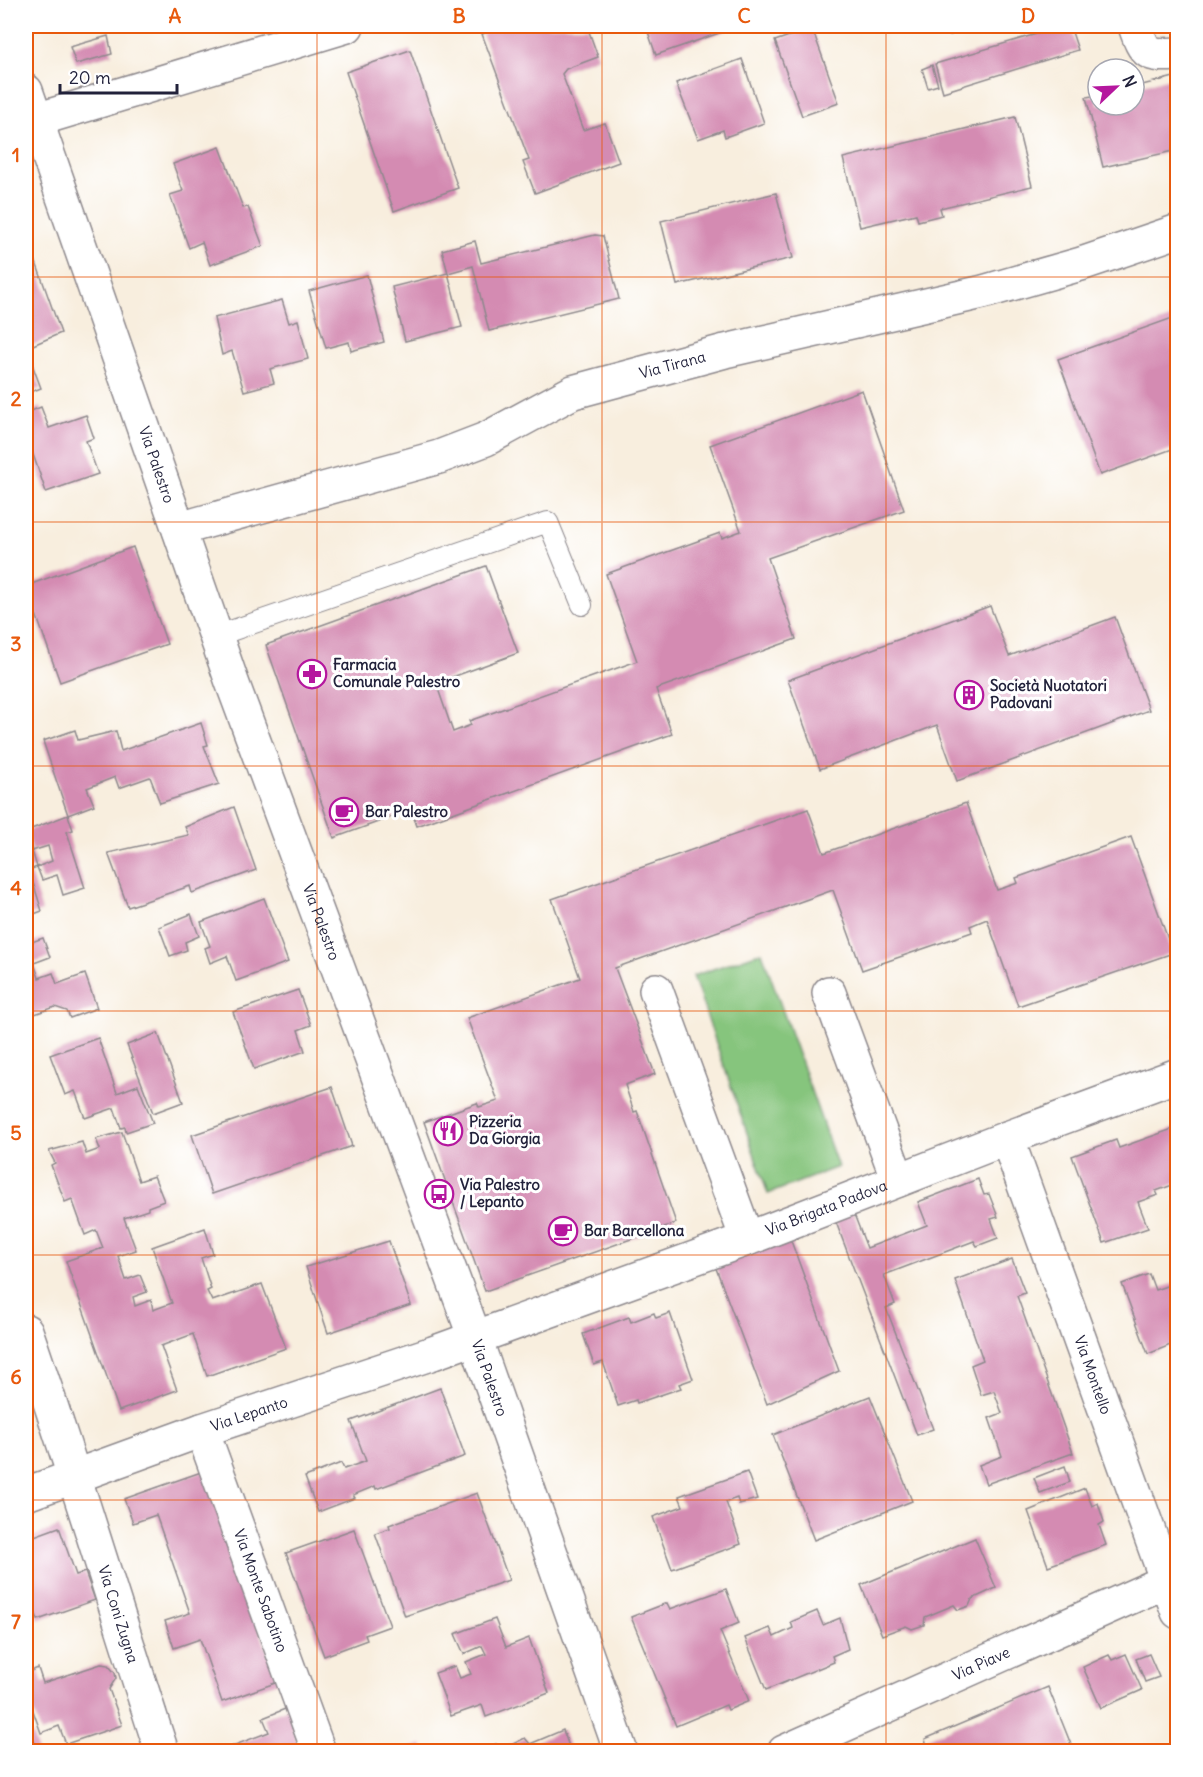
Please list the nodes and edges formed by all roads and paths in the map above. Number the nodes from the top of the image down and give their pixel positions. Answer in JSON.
{"nodes":[{"id":1,"x":347,"y":26,"type":"edge"},
{"id":2,"x":1135,"y":26,"type":"edge"},
{"id":3,"x":1178,"y":54,"type":"edge"},
{"id":4,"x":32,"y":121,"type":"edge"},
{"id":5,"x":1178,"y":231,"type":"edge"},
{"id":6,"x":178,"y":529,"type":"junction"},
{"id":7,"x":582,"y":605,"type":"dead end"},
{"id":8,"x":216,"y":636,"type":"junction"},
{"id":9,"x":656,"y":990,"type":"dead end"},
{"id":10,"x":829,"y":993,"type":"dead end"},
{"id":11,"x":1178,"y":1075,"type":"edge"},
{"id":12,"x":1007,"y":1138,"type":"junction"},
{"id":13,"x":898,"y":1180,"type":"junction"},
{"id":14,"x":747,"y":1239,"type":"junction"},
{"id":15,"x":26,"y":1331,"type":"edge"},
{"id":16,"x":475,"y":1338,"type":"junction"},
{"id":17,"x":202,"y":1430,"type":"junction"},
{"id":18,"x":74,"y":1478,"type":"junction"},
{"id":19,"x":26,"y":1494,"type":"edge"},
{"id":20,"x":1172,"y":1578,"type":"edge"},
{"id":21,"x":1178,"y":1612,"type":"edge"},
{"id":22,"x":162,"y":1752,"type":"edge"},
{"id":23,"x":319,"y":1752,"type":"edge"},
{"id":24,"x":621,"y":1752,"type":"edge"},
{"id":25,"x":784,"y":1752,"type":"edge"}],
"edges":[{"from":1,"to":4,"type":"street"},
{"from":2,"to":3,"type":"street"},
{"from":4,"to":6,"type":"street","name":"Via Palestro"},
{"from":5,"to":6,"type":"street","name":"Via Tirana"},
{"from":6,"to":8,"type":"street","name":"Via Palestro"},
{"from":7,"to":8,"type":"lane"},
{"from":8,"to":16,"type":"street","name":"Via Palestro"},
{"from":9,"to":14,"type":"street"},
{"from":10,"to":13,"type":"street"},
{"from":11,"to":12,"type":"street","name":"Via Brigata Padova"},
{"from":12,"to":13,"type":"street","name":"Via Brigata Padova"},
{"from":12,"to":20,"type":"street","name":"Via Montello"},
{"from":13,"to":14,"type":"street","name":"Via Brigata Padova"},
{"from":14,"to":16,"type":"street","name":"Via Brigata Padova"},
{"from":15,"to":18,"type":"street","name":"Via Coni Zugna"},
{"from":16,"to":17,"type":"street","name":"Via Lepanto"},
{"from":16,"to":24,"type":"street","name":"Via Palestro"},
{"from":17,"to":18,"type":"street","name":"Via Lepanto"},
{"from":17,"to":23,"type":"street","name":"Via Monte Sabotino"},
{"from":18,"to":19,"type":"street","name":"Via Lepanto"},
{"from":18,"to":22,"type":"street","name":"Via Coni Zugna"},
{"from":20,"to":21,"type":"street","name":"Via Montello"},
{"from":20,"to":25,"type":"street","name":"Via Piave"}]}
